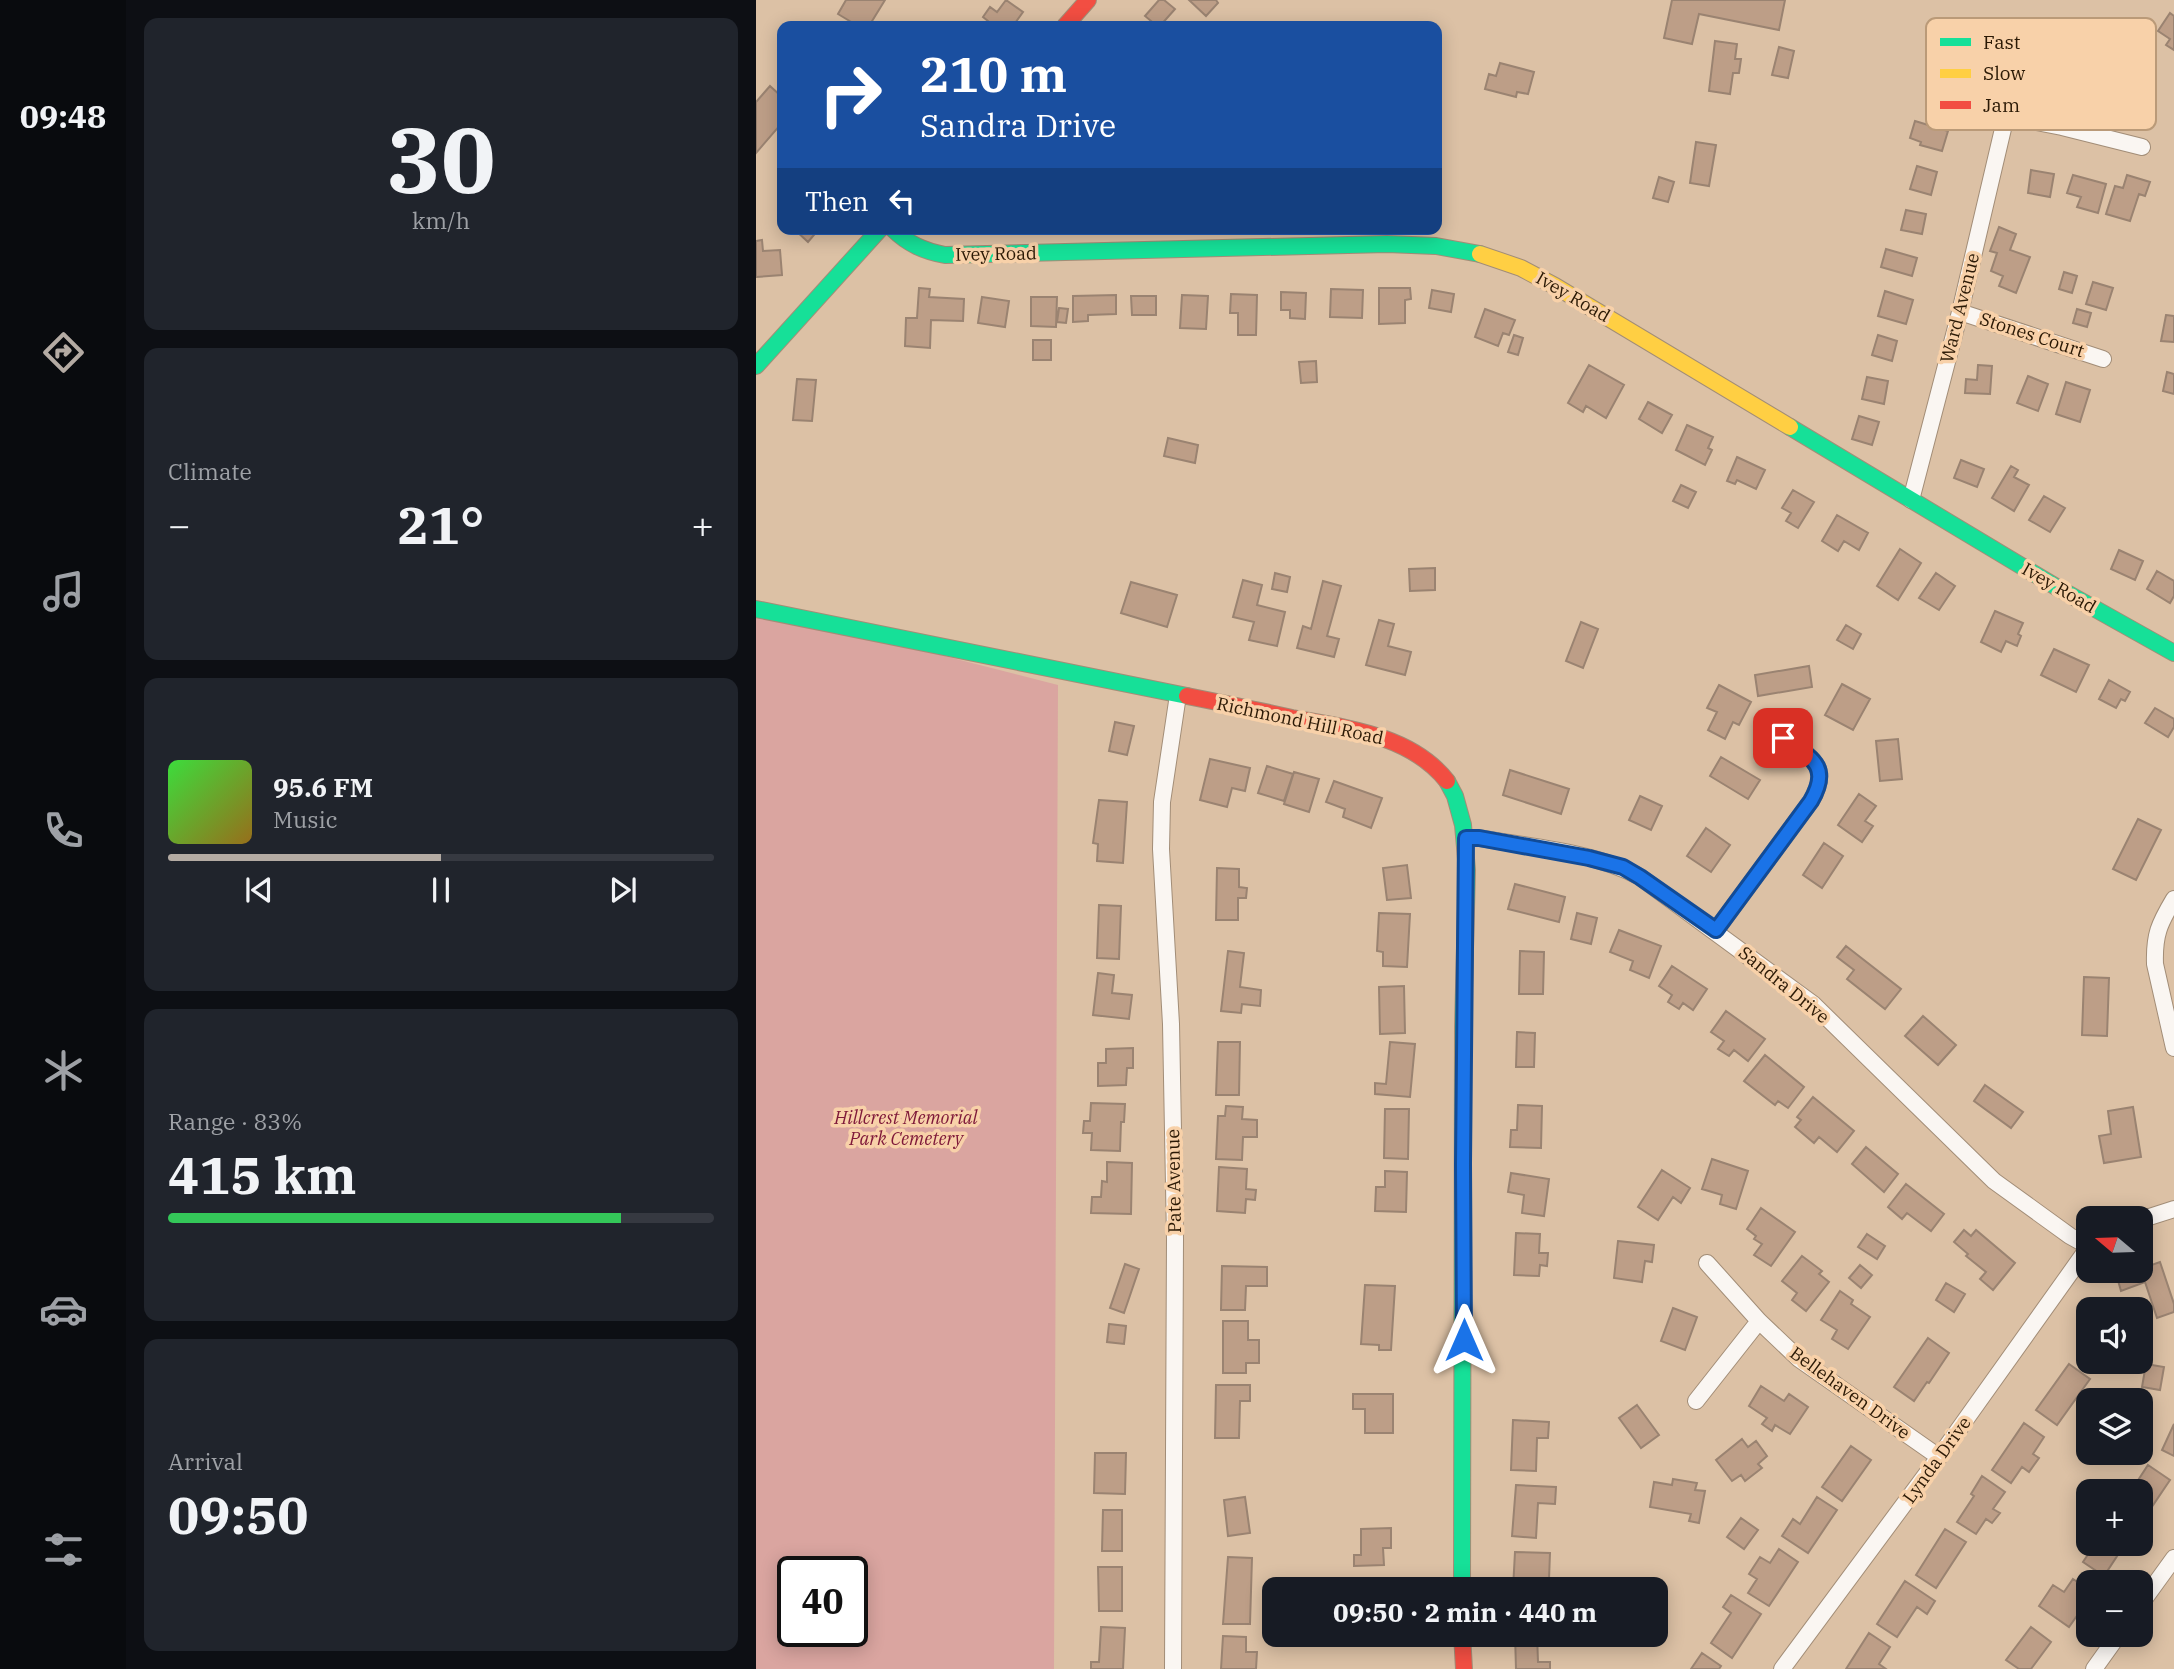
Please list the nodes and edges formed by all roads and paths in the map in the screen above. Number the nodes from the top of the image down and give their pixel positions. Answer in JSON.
{"nodes":[{"id":1,"x":1088,"y":0,"type":"edge"},
{"id":2,"x":1069,"y":21,"type":"edge"},
{"id":3,"x":2003,"y":130,"type":"edge"},
{"id":4,"x":2074,"y":130,"type":"edge"},
{"id":5,"x":2142,"y":147,"type":"dead end"},
{"id":6,"x":875,"y":235,"type":"edge"},
{"id":7,"x":898,"y":235,"type":"edge"},
{"id":8,"x":1960,"y":312,"type":"junction"},
{"id":9,"x":2103,"y":359,"type":"dead end"},
{"id":10,"x":756,"y":366,"type":"edge"},
{"id":11,"x":1911,"y":500,"type":"junction"},
{"id":12,"x":756,"y":609,"type":"edge"},
{"id":13,"x":2174,"y":653,"type":"edge"},
{"id":14,"x":1178,"y":695,"type":"junction"},
{"id":15,"x":1783,"y":738,"type":"dead end"},
{"id":16,"x":1466,"y":838,"type":"junction"},
{"id":17,"x":2174,"y":899,"type":"edge"},
{"id":18,"x":1716,"y":930,"type":"junction"},
{"id":19,"x":2174,"y":1048,"type":"edge"},
{"id":20,"x":2174,"y":1209,"type":"edge"},
{"id":21,"x":2153,"y":1216,"type":"edge"},
{"id":22,"x":2076,"y":1240,"type":"edge"},
{"id":23,"x":1707,"y":1263,"type":"dead end"},
{"id":24,"x":2076,"y":1264,"type":"edge"},
{"id":25,"x":1759,"y":1321,"type":"junction"},
{"id":26,"x":1696,"y":1401,"type":"dead end"},
{"id":27,"x":1939,"y":1457,"type":"junction"},
{"id":28,"x":2174,"y":1558,"type":"edge"},
{"id":29,"x":1462,"y":1577,"type":"edge"},
{"id":30,"x":2153,"y":1587,"type":"edge"},
{"id":31,"x":1463,"y":1647,"type":"edge"},
{"id":32,"x":2110,"y":1647,"type":"edge"},
{"id":33,"x":1173,"y":1669,"type":"edge"},
{"id":34,"x":1464,"y":1669,"type":"edge"},
{"id":35,"x":1782,"y":1669,"type":"edge"},
{"id":36,"x":2094,"y":1669,"type":"edge"}],
"edges":[{"from":1,"to":2,"type":"street"},
{"from":3,"to":8,"type":"street","name":"Ward Avenue"},
{"from":4,"to":5,"type":"street","name":"Ward Avenue"},
{"from":6,"to":10,"type":"street"},
{"from":7,"to":11,"type":"street","name":"Ivey Road"},
{"from":8,"to":9,"type":"street","name":"Stones Court"},
{"from":8,"to":11,"type":"street","name":"Ward Avenue"},
{"from":11,"to":13,"type":"street","name":"Ivey Road"},
{"from":12,"to":14,"type":"street","name":"Richmond Hill Road"},
{"from":14,"to":16,"type":"street","name":"Richmond Hill Road"},
{"from":14,"to":33,"type":"street","name":"Pate Avenue"},
{"from":15,"to":18,"type":"street"},
{"from":16,"to":18,"type":"street","name":"Sandra Drive"},
{"from":16,"to":29,"type":"street","name":"Richmond Hill Road"},
{"from":17,"to":19,"type":"street"},
{"from":18,"to":22,"type":"street","name":"Sandra Drive"},
{"from":20,"to":21,"type":"street"},
{"from":23,"to":25,"type":"street","name":"Bellehaven Drive"},
{"from":24,"to":27,"type":"street","name":"Lynda Drive"},
{"from":25,"to":26,"type":"street"},
{"from":25,"to":27,"type":"street","name":"Bellehaven Drive"},
{"from":27,"to":35,"type":"street","name":"Lynda Drive"},
{"from":28,"to":30,"type":"street"},
{"from":31,"to":34,"type":"street"},
{"from":32,"to":36,"type":"street"}]}
